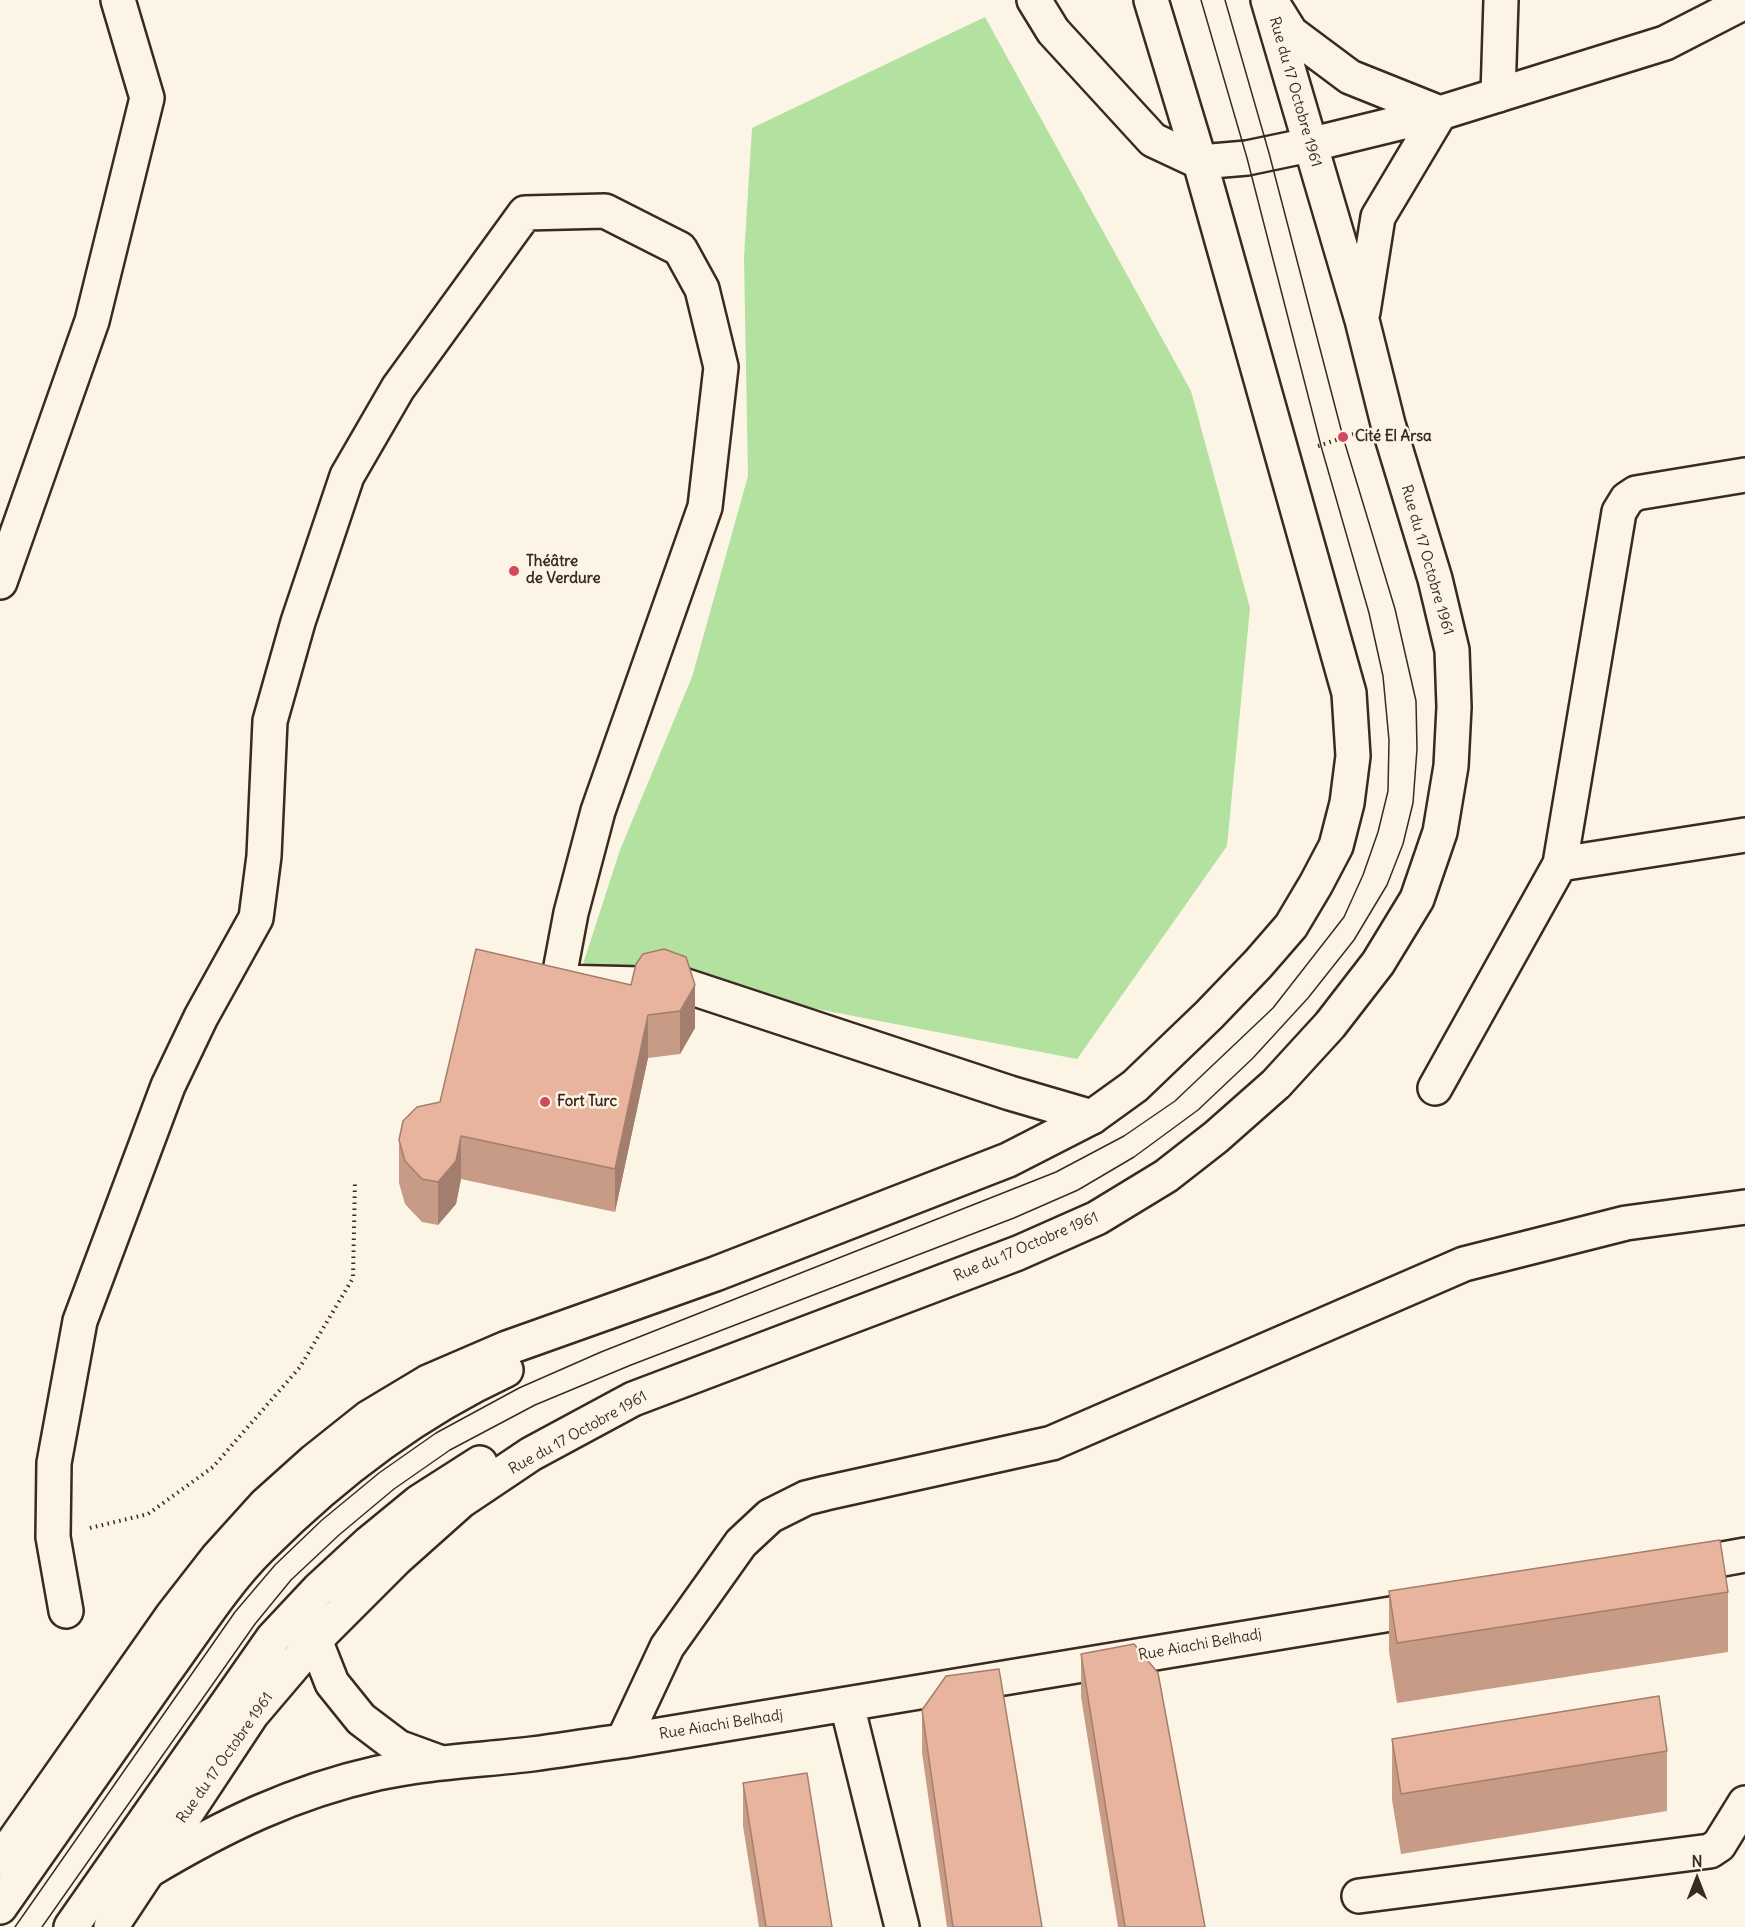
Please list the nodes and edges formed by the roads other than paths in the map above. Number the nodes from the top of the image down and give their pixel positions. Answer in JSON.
{"nodes":[{"id":1,"x":118,"y":0,"type":"edge"},
{"id":2,"x":1034,"y":0,"type":"edge"},
{"id":3,"x":1151,"y":0,"type":"edge"},
{"id":4,"x":1269,"y":0,"type":"edge"},
{"id":5,"x":1501,"y":0,"type":"edge"},
{"id":6,"x":1745,"y":2,"type":"edge"},
{"id":7,"x":1498,"y":95,"type":"junction"},
{"id":8,"x":1440,"y":113,"type":"junction"},
{"id":9,"x":1310,"y":145,"type":"junction"},
{"id":10,"x":1200,"y":162,"type":"junction"},
{"id":11,"x":1362,"y":320,"type":"junction"},
{"id":12,"x":1745,"y":475,"type":"edge"},
{"id":13,"x":0,"y":582,"type":"edge"},
{"id":14,"x":1745,"y":835,"type":"edge"},
{"id":15,"x":1560,"y":864,"type":"junction"},
{"id":16,"x":1436,"y":1088,"type":"dead end"},
{"id":17,"x":1092,"y":1117,"type":"junction"},
{"id":18,"x":1745,"y":1207,"type":"edge"},
{"id":19,"x":715,"y":1274,"type":"junction"},
{"id":20,"x":633,"y":1399,"type":"junction"},
{"id":21,"x":1745,"y":1555,"type":"edge"},
{"id":22,"x":1653,"y":1571,"type":"edge"},
{"id":23,"x":1457,"y":1603,"type":"edge"},
{"id":24,"x":66,"y":1611,"type":"dead end"},
{"id":25,"x":315,"y":1640,"type":"junction"},
{"id":26,"x":847,"y":1705,"type":"junction"},
{"id":27,"x":622,"y":1740,"type":"junction"},
{"id":28,"x":441,"y":1763,"type":"junction"},
{"id":29,"x":1745,"y":1803,"type":"edge"},
{"id":30,"x":0,"y":1861,"type":"edge"},
{"id":31,"x":148,"y":1871,"type":"junction"},
{"id":32,"x":1359,"y":1896,"type":"dead end"},
{"id":33,"x":0,"y":1907,"type":"edge"},
{"id":34,"x":71,"y":1927,"type":"edge"},
{"id":35,"x":111,"y":1927,"type":"edge"},
{"id":36,"x":902,"y":1927,"type":"edge"}],
"edges":[{"from":1,"to":13,"type":"main road"},
{"from":2,"to":10,"type":"main road"},
{"from":3,"to":10,"type":"main road"},
{"from":4,"to":8,"type":"main road"},
{"from":4,"to":9,"type":"main road","name":"Rue du 17 Octobre 1961"},
{"from":5,"to":7,"type":"main road"},
{"from":6,"to":7,"type":"main road"},
{"from":7,"to":8,"type":"main road"},
{"from":8,"to":9,"type":"main road"},
{"from":8,"to":11,"type":"main road"},
{"from":9,"to":10,"type":"main road"},
{"from":9,"to":11,"type":"main road","name":"Rue du 17 Octobre 1961"},
{"from":10,"to":17,"type":"main road"},
{"from":11,"to":20,"type":"main road","name":"Rue du 17 Octobre 1961"},
{"from":12,"to":15,"type":"main road"},
{"from":14,"to":15,"type":"main road"},
{"from":15,"to":16,"type":"main road"},
{"from":17,"to":19,"type":"main road"},
{"from":17,"to":24,"type":"main road"},
{"from":18,"to":27,"type":"main road"},
{"from":19,"to":30,"type":"main road"},
{"from":19,"to":33,"type":"main road"},
{"from":20,"to":25,"type":"main road","name":"Rue du 17 Octobre 1961"},
{"from":20,"to":34,"type":"main road"},
{"from":21,"to":22,"type":"main road"},
{"from":23,"to":26,"type":"main road","name":"Rue Aiachi Belhadj"},
{"from":25,"to":28,"type":"main road","name":"Rue Aiachi Belhadj"},
{"from":25,"to":31,"type":"main road","name":"Rue du 17 Octobre 1961"},
{"from":26,"to":27,"type":"main road","name":"Rue Aiachi Belhadj"},
{"from":26,"to":36,"type":"main road"},
{"from":27,"to":28,"type":"main road","name":"Rue Aiachi Belhadj"},
{"from":28,"to":31,"type":"main road","name":"Rue Aiachi Belhadj"},
{"from":29,"to":32,"type":"main road"},
{"from":31,"to":35,"type":"main road","name":"Rue du 17 Octobre 1961"}]}
